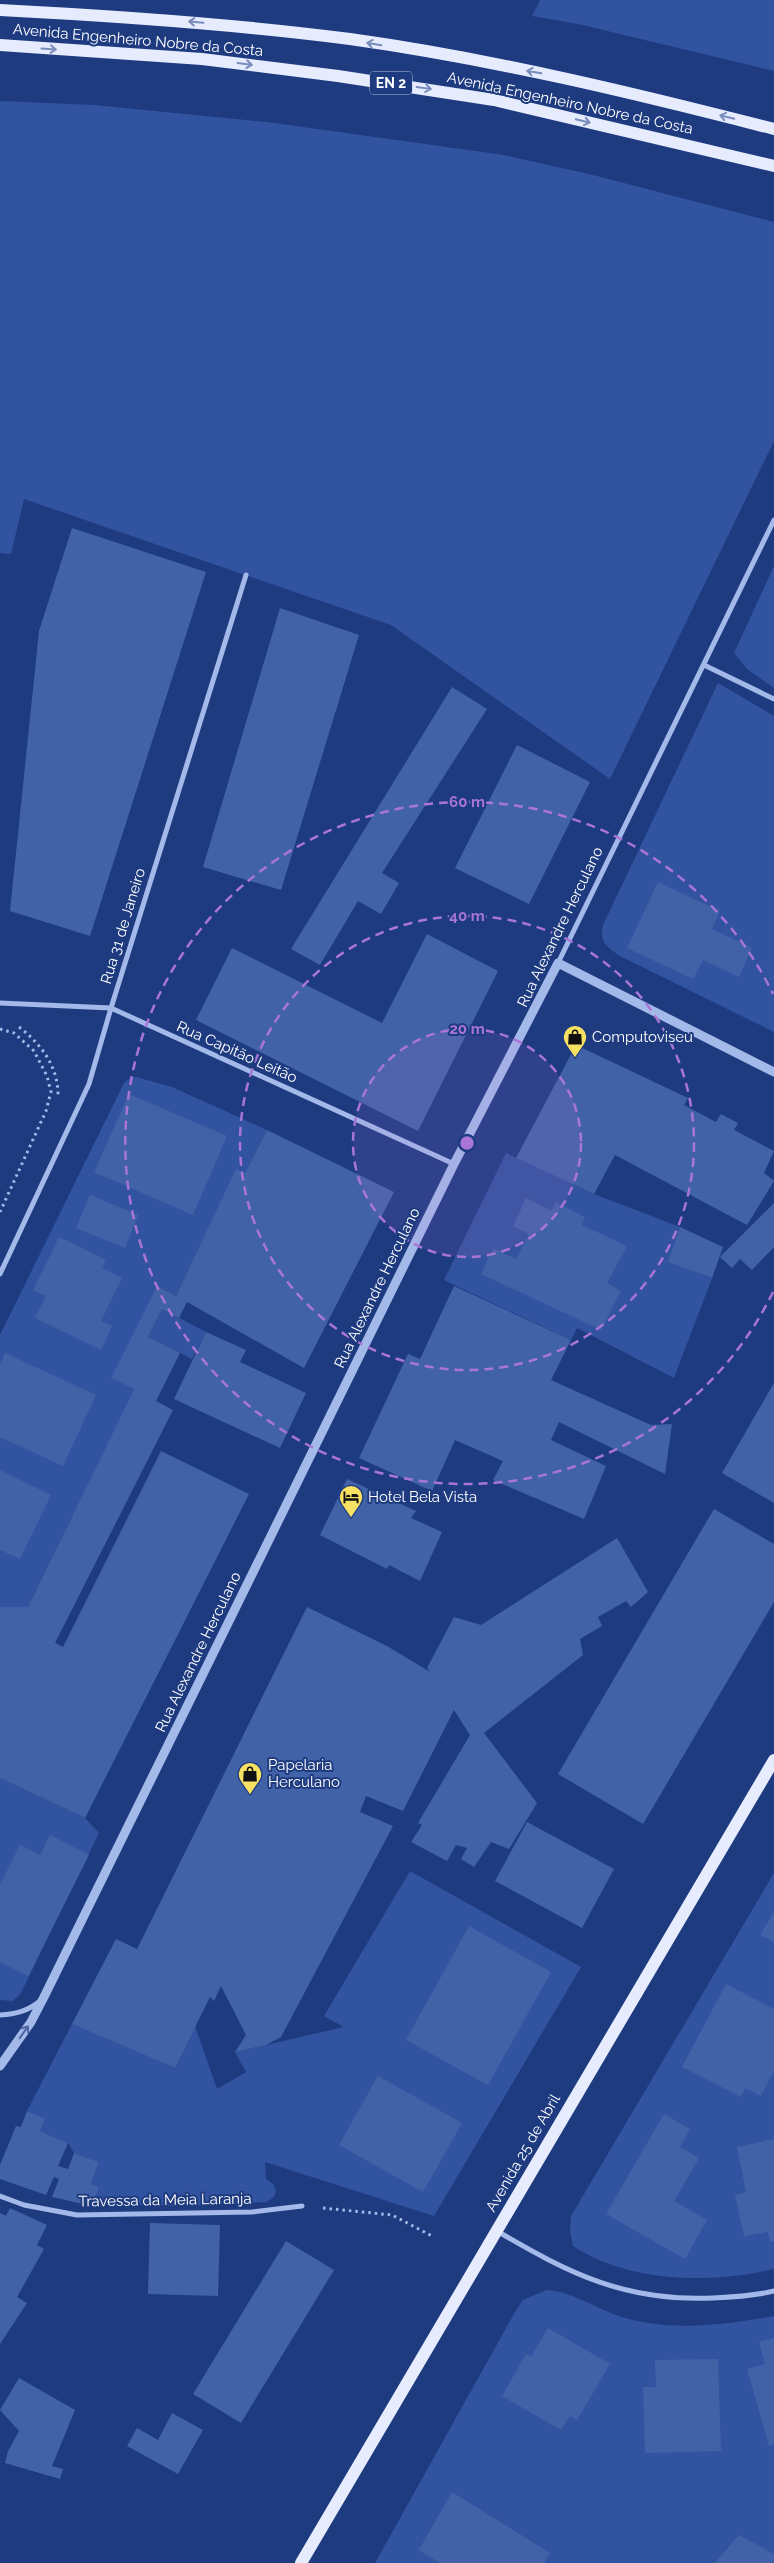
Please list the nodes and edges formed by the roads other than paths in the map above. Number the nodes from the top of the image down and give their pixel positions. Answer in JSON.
{"nodes":[{"id":1,"x":0,"y":10,"type":"edge"},
{"id":2,"x":0,"y":45,"type":"edge"},
{"id":3,"x":774,"y":129,"type":"edge"},
{"id":4,"x":774,"y":166,"type":"edge"},
{"id":5,"x":774,"y":520,"type":"edge"},
{"id":6,"x":246,"y":575,"type":"dead end"},
{"id":7,"x":704,"y":665,"type":"junction"},
{"id":8,"x":774,"y":699,"type":"edge"},
{"id":9,"x":558,"y":963,"type":"junction"},
{"id":10,"x":0,"y":1003,"type":"edge"},
{"id":11,"x":111,"y":1008,"type":"junction"},
{"id":12,"x":774,"y":1072,"type":"edge"},
{"id":13,"x":454,"y":1164,"type":"junction"},
{"id":14,"x":0,"y":1274,"type":"edge"},
{"id":15,"x":774,"y":1760,"type":"edge"},
{"id":16,"x":44,"y":1997,"type":"junction"},
{"id":17,"x":0,"y":2015,"type":"edge"},
{"id":18,"x":0,"y":2066,"type":"edge"},
{"id":19,"x":0,"y":2196,"type":"edge"},
{"id":20,"x":302,"y":2206,"type":"road end"},
{"id":21,"x":497,"y":2231,"type":"junction"},
{"id":22,"x":774,"y":2291,"type":"edge"},
{"id":23,"x":301,"y":2563,"type":"edge"}],
"edges":[{"from":3,"to":1,"type":"main road","name":"Avenida Engenheiro Nobre da Costa","number":"EN 2","one_way":true},
{"from":2,"to":4,"type":"main road","name":"Avenida Engenheiro Nobre da Costa","number":"EN 2","one_way":true},
{"from":5,"to":7,"type":"street","name":"Rua Alexandre Herculano"},
{"from":6,"to":11,"type":"street","name":"Rua 31 de Janeiro"},
{"from":7,"to":8,"type":"street"},
{"from":7,"to":9,"type":"street","name":"Rua Alexandre Herculano"},
{"from":9,"to":12,"type":"street"},
{"from":9,"to":13,"type":"street","name":"Rua Alexandre Herculano"},
{"from":10,"to":11,"type":"street","name":"Rua Capitão Leitão"},
{"from":11,"to":13,"type":"street","name":"Rua Capitão Leitão"},
{"from":11,"to":14,"type":"street","name":"Rua 31 de Janeiro"},
{"from":13,"to":16,"type":"street","name":"Rua Alexandre Herculano"},
{"from":15,"to":21,"type":"main road","name":"Avenida 25 de Abril"},
{"from":16,"to":17,"type":"street"},
{"from":18,"to":16,"type":"street","name":"Rua Alexandre Herculano","one_way":true},
{"from":19,"to":20,"type":"street","name":"Travessa da Meia Laranja"},
{"from":21,"to":22,"type":"street"},
{"from":21,"to":23,"type":"main road","name":"Avenida 25 de Abril"}]}
